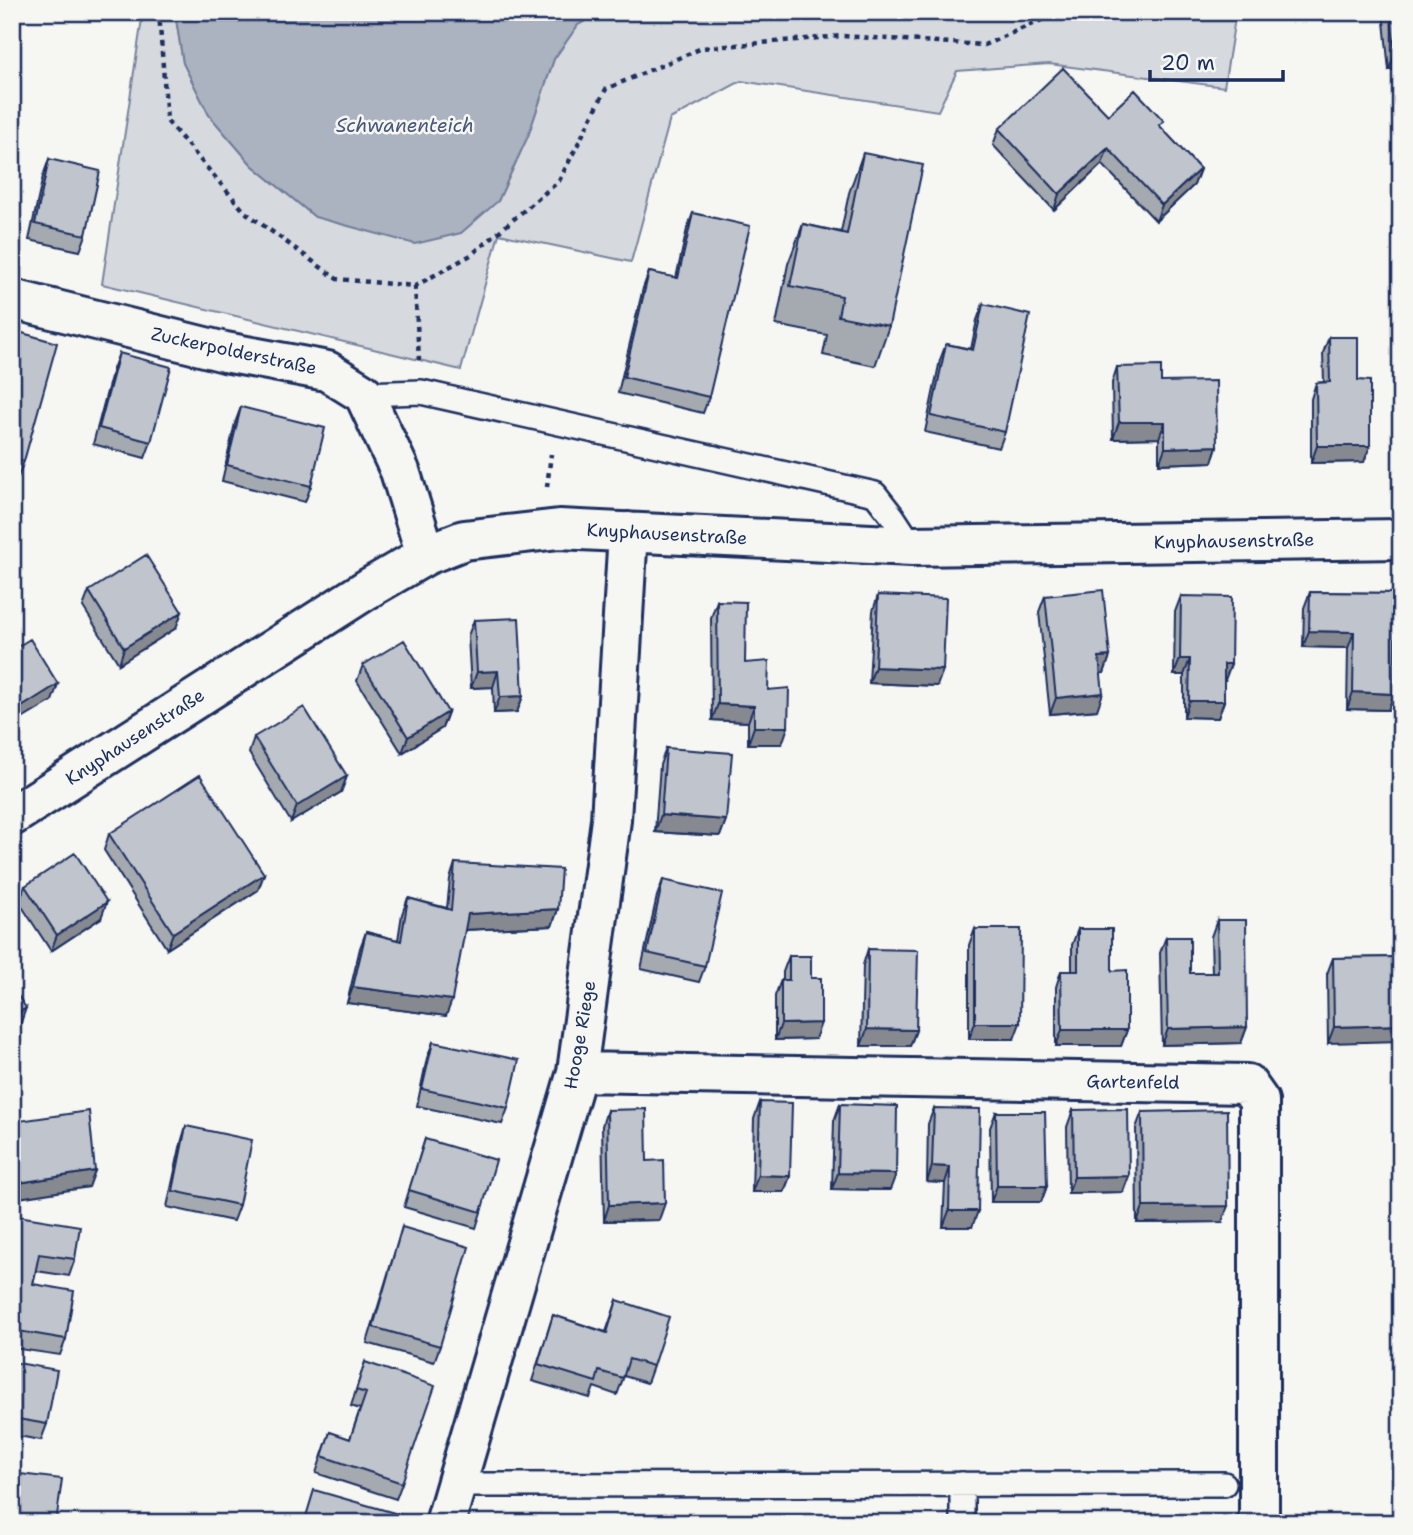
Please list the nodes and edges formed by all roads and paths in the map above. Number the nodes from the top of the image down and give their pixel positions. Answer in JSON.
{"nodes":[{"id":1,"x":159,"y":12,"type":"edge"},
{"id":2,"x":1060,"y":12,"type":"edge"},
{"id":3,"x":415,"y":286,"type":"junction"},
{"id":4,"x":12,"y":299,"type":"edge"},
{"id":5,"x":421,"y":392,"type":"junction"},
{"id":6,"x":364,"y":394,"type":"junction"},
{"id":7,"x":555,"y":423,"type":"junction"},
{"id":8,"x":559,"y":529,"type":"junction"},
{"id":9,"x":628,"y":532,"type":"junction"},
{"id":10,"x":1401,"y":538,"type":"edge"},
{"id":11,"x":912,"y":546,"type":"junction"},
{"id":12,"x":426,"y":555,"type":"junction"},
{"id":13,"x":12,"y":816,"type":"edge"},
{"id":14,"x":577,"y":1072,"type":"junction"},
{"id":15,"x":962,"y":1484,"type":"junction"},
{"id":16,"x":1224,"y":1484,"type":"dead end"},
{"id":17,"x":456,"y":1485,"type":"junction"},
{"id":18,"x":445,"y":1523,"type":"edge"},
{"id":19,"x":962,"y":1523,"type":"edge"},
{"id":20,"x":1259,"y":1523,"type":"edge"}],
"edges":[{"from":1,"to":3,"type":"path"},
{"from":2,"to":3,"type":"path"},
{"from":3,"to":5,"type":"path"},
{"from":4,"to":6,"type":"street","name":"Zuckerpolderstraße"},
{"from":5,"to":6,"type":"lane"},
{"from":5,"to":7,"type":"lane"},
{"from":6,"to":12,"type":"street"},
{"from":7,"to":8,"type":"path"},
{"from":7,"to":11,"type":"lane"},
{"from":8,"to":9,"type":"street","name":"Knyphausenstraße"},
{"from":8,"to":12,"type":"street","name":"Knyphausenstraße"},
{"from":9,"to":11,"type":"street","name":"Knyphausenstraße"},
{"from":9,"to":14,"type":"street","name":"Hooge Riege"},
{"from":10,"to":11,"type":"street","name":"Knyphausenstraße"},
{"from":12,"to":13,"type":"street","name":"Knyphausenstraße"},
{"from":14,"to":17,"type":"street","name":"Hooge Riege"},
{"from":14,"to":20,"type":"street","name":"Gartenfeld"},
{"from":15,"to":16,"type":"lane"},
{"from":15,"to":17,"type":"lane"},
{"from":15,"to":19,"type":"lane"},
{"from":17,"to":18,"type":"street","name":"Hooge Riege"}]}
